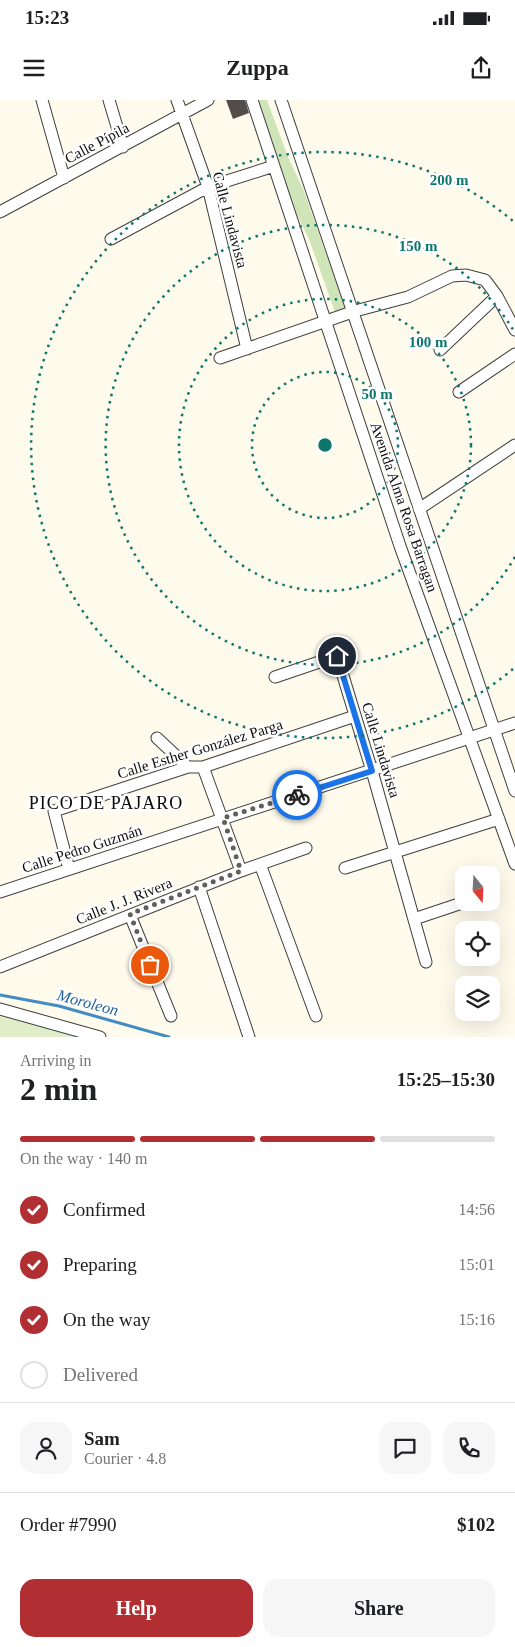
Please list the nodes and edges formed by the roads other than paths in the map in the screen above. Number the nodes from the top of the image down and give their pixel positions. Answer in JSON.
{"nodes":[{"id":1,"x":42,"y":100,"type":"edge"},
{"id":2,"x":109,"y":100,"type":"edge"},
{"id":3,"x":177,"y":100,"type":"edge"},
{"id":4,"x":208,"y":100,"type":"edge"},
{"id":5,"x":252,"y":100,"type":"edge"},
{"id":6,"x":281,"y":100,"type":"edge"},
{"id":7,"x":181,"y":115,"type":"junction"},
{"id":8,"x":123,"y":146,"type":"junction"},
{"id":9,"x":274,"y":166,"type":"junction"},
{"id":10,"x":64,"y":178,"type":"junction"},
{"id":11,"x":208,"y":187,"type":"junction"},
{"id":12,"x":0,"y":212,"type":"edge"},
{"id":13,"x":111,"y":239,"type":"dead end"},
{"id":14,"x":497,"y":296,"type":"junction"},
{"id":15,"x":353,"y":312,"type":"junction"},
{"id":16,"x":325,"y":321,"type":"junction"},
{"id":17,"x":515,"y":330,"type":"edge"},
{"id":18,"x":247,"y":349,"type":"junction"},
{"id":19,"x":440,"y":350,"type":"dead end"},
{"id":20,"x":515,"y":354,"type":"edge"},
{"id":21,"x":220,"y":358,"type":"dead end"},
{"id":22,"x":459,"y":392,"type":"dead end"},
{"id":23,"x":515,"y":445,"type":"edge"},
{"id":24,"x":419,"y":509,"type":"junction"},
{"id":25,"x":275,"y":677,"type":"dead end"},
{"id":26,"x":355,"y":716,"type":"junction"},
{"id":27,"x":515,"y":724,"type":"edge"},
{"id":28,"x":494,"y":730,"type":"junction"},
{"id":29,"x":157,"y":738,"type":"dead end"},
{"id":30,"x":470,"y":738,"type":"junction"},
{"id":31,"x":188,"y":767,"type":"junction"},
{"id":32,"x":203,"y":767,"type":"junction"},
{"id":33,"x":372,"y":771,"type":"junction"},
{"id":34,"x":515,"y":791,"type":"edge"},
{"id":35,"x":223,"y":818,"type":"junction"},
{"id":36,"x":499,"y":819,"type":"junction"},
{"id":37,"x":306,"y":848,"type":"dead end"},
{"id":38,"x":395,"y":852,"type":"junction"},
{"id":39,"x":260,"y":864,"type":"junction"},
{"id":40,"x":515,"y":864,"type":"edge"},
{"id":41,"x":69,"y":868,"type":"junction"},
{"id":42,"x":345,"y":868,"type":"dead end"},
{"id":43,"x":241,"y":871,"type":"junction"},
{"id":44,"x":199,"y":887,"type":"junction"},
{"id":45,"x":0,"y":892,"type":"edge"},
{"id":46,"x":455,"y":905,"type":"edge"},
{"id":47,"x":130,"y":914,"type":"junction"},
{"id":48,"x":414,"y":918,"type":"junction"},
{"id":49,"x":426,"y":962,"type":"dead end"},
{"id":50,"x":0,"y":967,"type":"edge"},
{"id":51,"x":0,"y":1009,"type":"edge"},
{"id":52,"x":170,"y":1016,"type":"dead end"},
{"id":53,"x":316,"y":1016,"type":"dead end"},
{"id":54,"x":100,"y":1037,"type":"edge"},
{"id":55,"x":249,"y":1037,"type":"edge"}],
"edges":[{"from":1,"to":10,"type":"street"},
{"from":2,"to":8,"type":"street"},
{"from":3,"to":7,"type":"street","name":"Calle Lindavista"},
{"from":4,"to":7,"type":"street","name":"Calle Pípila"},
{"from":5,"to":9,"type":"street","name":"Avenida Alma Rosa Barragan"},
{"from":6,"to":15,"type":"street","name":"Avenida Alma Rosa Barragan"},
{"from":7,"to":8,"type":"street","name":"Calle Pípila"},
{"from":7,"to":11,"type":"street","name":"Calle Lindavista"},
{"from":8,"to":10,"type":"street","name":"Calle Pípila"},
{"from":9,"to":11,"type":"street"},
{"from":9,"to":16,"type":"street","name":"Avenida Alma Rosa Barragan"},
{"from":10,"to":12,"type":"street","name":"Calle Pípila"},
{"from":11,"to":13,"type":"street"},
{"from":11,"to":18,"type":"street","name":"Calle Lindavista"},
{"from":14,"to":15,"type":"street"},
{"from":14,"to":17,"type":"street"},
{"from":14,"to":19,"type":"street"},
{"from":15,"to":16,"type":"street"},
{"from":15,"to":24,"type":"street","name":"Avenida Alma Rosa Barragan"},
{"from":16,"to":18,"type":"street"},
{"from":16,"to":30,"type":"street","name":"Avenida Alma Rosa Barragan"},
{"from":18,"to":21,"type":"street"},
{"from":20,"to":22,"type":"street"},
{"from":23,"to":24,"type":"street"},
{"from":24,"to":28,"type":"street","name":"Avenida Alma Rosa Barragan"},
{"from":25,"to":26,"type":"street","name":"Calle Lindavista"},
{"from":26,"to":32,"type":"street","name":"Calle Esther González Parga"},
{"from":26,"to":33,"type":"street","name":"Calle Lindavista"},
{"from":27,"to":28,"type":"street","name":"Calle Pedro Guzmán"},
{"from":28,"to":30,"type":"street","name":"Calle Pedro Guzmán"},
{"from":28,"to":34,"type":"street","name":"Avenida Alma Rosa Barragan"},
{"from":29,"to":31,"type":"street"},
{"from":30,"to":33,"type":"street","name":"Calle Pedro Guzmán"},
{"from":30,"to":36,"type":"street","name":"Avenida Alma Rosa Barragan"},
{"from":31,"to":32,"type":"street","name":"Calle Esther González Parga"},
{"from":31,"to":41,"type":"street","name":"Calle Esther González Parga"},
{"from":32,"to":35,"type":"street"},
{"from":33,"to":35,"type":"street","name":"Calle Pedro Guzmán"},
{"from":33,"to":38,"type":"street","name":"Calle Lindavista"},
{"from":35,"to":41,"type":"street","name":"Calle Pedro Guzmán"},
{"from":35,"to":43,"type":"street"},
{"from":36,"to":38,"type":"street"},
{"from":36,"to":40,"type":"street","name":"Avenida Alma Rosa Barragan"},
{"from":37,"to":39,"type":"street","name":"Calle J. J. Rivera"},
{"from":38,"to":42,"type":"street"},
{"from":38,"to":48,"type":"street","name":"Calle Lindavista"},
{"from":39,"to":43,"type":"street","name":"Calle J. J. Rivera"},
{"from":39,"to":53,"type":"street"},
{"from":41,"to":45,"type":"street","name":"Calle Pedro Guzmán"},
{"from":43,"to":44,"type":"street","name":"Calle J. J. Rivera"},
{"from":44,"to":47,"type":"street","name":"Calle J. J. Rivera"},
{"from":44,"to":55,"type":"street"},
{"from":46,"to":48,"type":"street"},
{"from":47,"to":50,"type":"street","name":"Calle J. J. Rivera"},
{"from":47,"to":52,"type":"street"},
{"from":48,"to":49,"type":"street","name":"Calle Lindavista"},
{"from":51,"to":54,"type":"street"}]}
